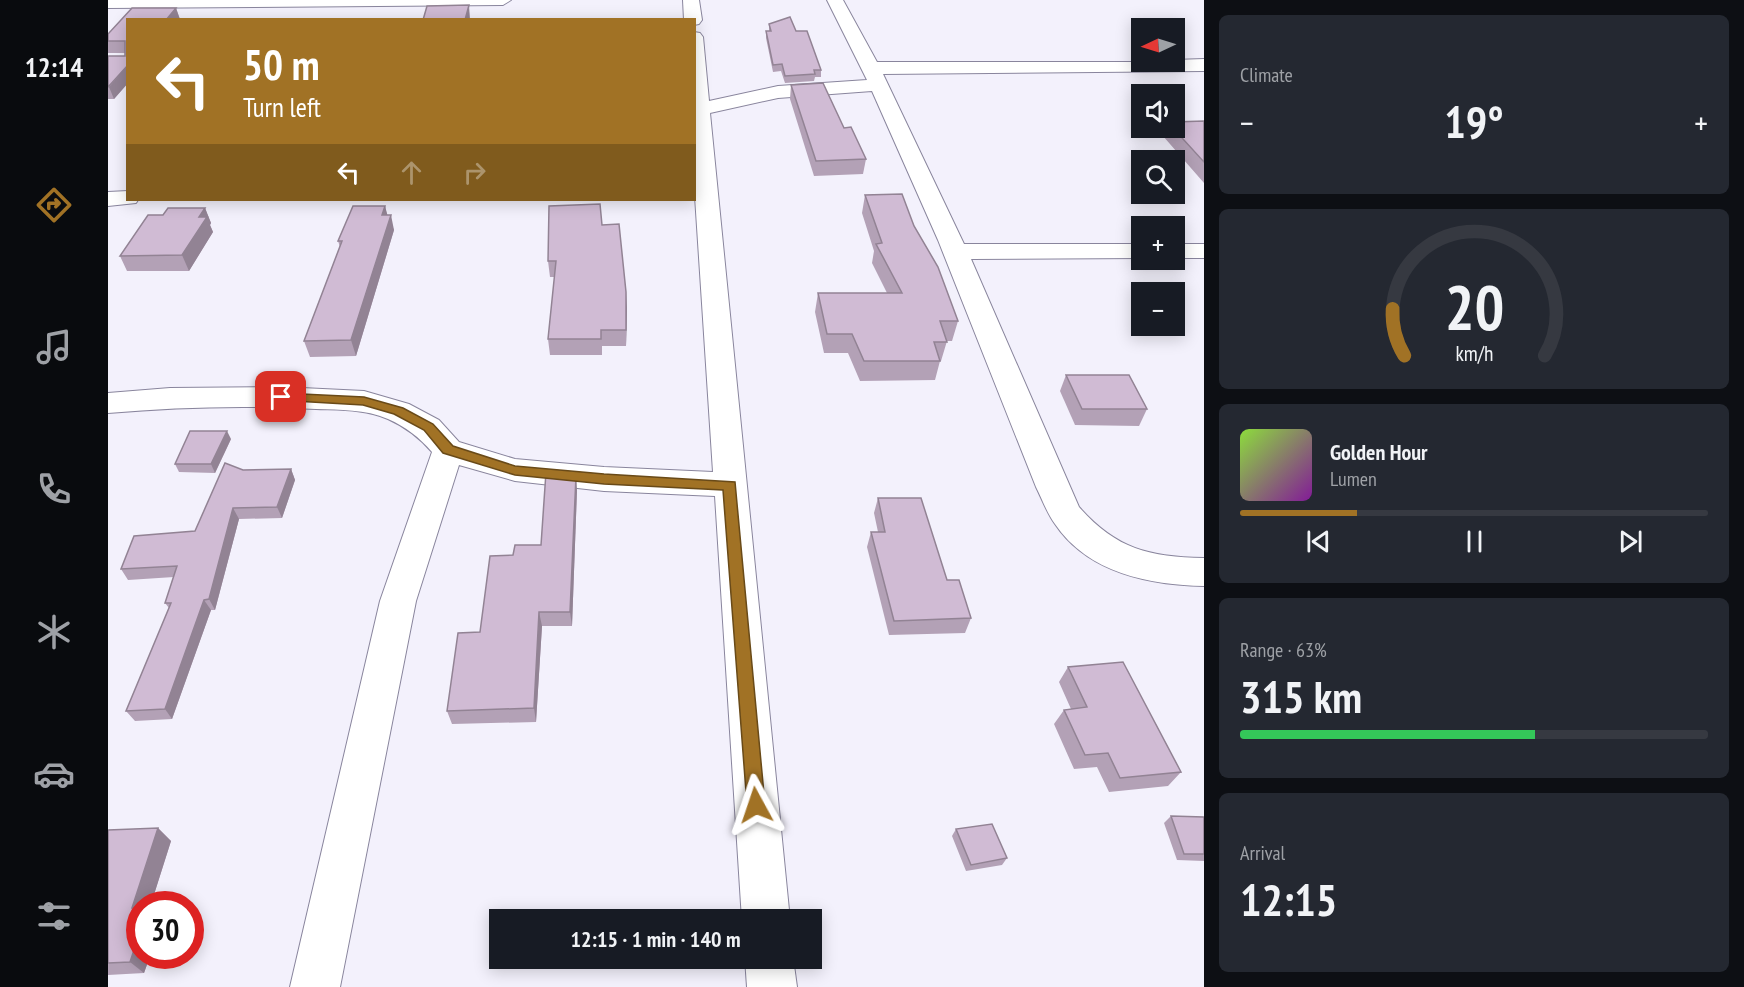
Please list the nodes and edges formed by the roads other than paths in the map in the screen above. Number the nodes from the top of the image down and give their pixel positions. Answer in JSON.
{"nodes":[{"id":1,"x":503,"y":0,"type":"edge"},
{"id":2,"x":692,"y":0,"type":"edge"},
{"id":3,"x":835,"y":0,"type":"edge"},
{"id":4,"x":215,"y":1,"type":"edge"},
{"id":5,"x":308,"y":2,"type":"junction"},
{"id":6,"x":108,"y":3,"type":"edge"},
{"id":7,"x":300,"y":18,"type":"edge"},
{"id":8,"x":693,"y":18,"type":"edge"},
{"id":9,"x":696,"y":61,"type":"edge"},
{"id":10,"x":1204,"y":65,"type":"edge"},
{"id":11,"x":877,"y":77,"type":"junction"},
{"id":12,"x":700,"y":109,"type":"junction"},
{"id":13,"x":700,"y":194,"type":"edge"},
{"id":14,"x":126,"y":198,"type":"edge"},
{"id":15,"x":108,"y":199,"type":"edge"},
{"id":16,"x":1131,"y":251,"type":"edge"},
{"id":17,"x":1185,"y":251,"type":"edge"},
{"id":18,"x":1204,"y":251,"type":"edge"},
{"id":19,"x":955,"y":252,"type":"junction"},
{"id":20,"x":108,"y":403,"type":"edge"},
{"id":21,"x":448,"y":450,"type":"junction"},
{"id":22,"x":730,"y":485,"type":"junction"},
{"id":23,"x":1204,"y":572,"type":"edge"},
{"id":24,"x":765,"y":909,"type":"edge"},
{"id":25,"x":770,"y":969,"type":"edge"},
{"id":26,"x":315,"y":987,"type":"edge"},
{"id":27,"x":772,"y":987,"type":"edge"}],
"edges":[{"from":1,"to":5,"type":"street"},
{"from":2,"to":8,"type":"street"},
{"from":3,"to":11,"type":"street"},
{"from":4,"to":5,"type":"street"},
{"from":4,"to":6,"type":"street"},
{"from":5,"to":7,"type":"street"},
{"from":9,"to":12,"type":"street"},
{"from":10,"to":11,"type":"street"},
{"from":11,"to":12,"type":"street"},
{"from":11,"to":19,"type":"street"},
{"from":12,"to":13,"type":"street"},
{"from":13,"to":22,"type":"street"},
{"from":14,"to":15,"type":"street"},
{"from":16,"to":19,"type":"street"},
{"from":17,"to":18,"type":"street"},
{"from":19,"to":23,"type":"street"},
{"from":20,"to":21,"type":"street"},
{"from":21,"to":22,"type":"street"},
{"from":21,"to":26,"type":"street"},
{"from":22,"to":24,"type":"street"},
{"from":25,"to":27,"type":"street"}]}
